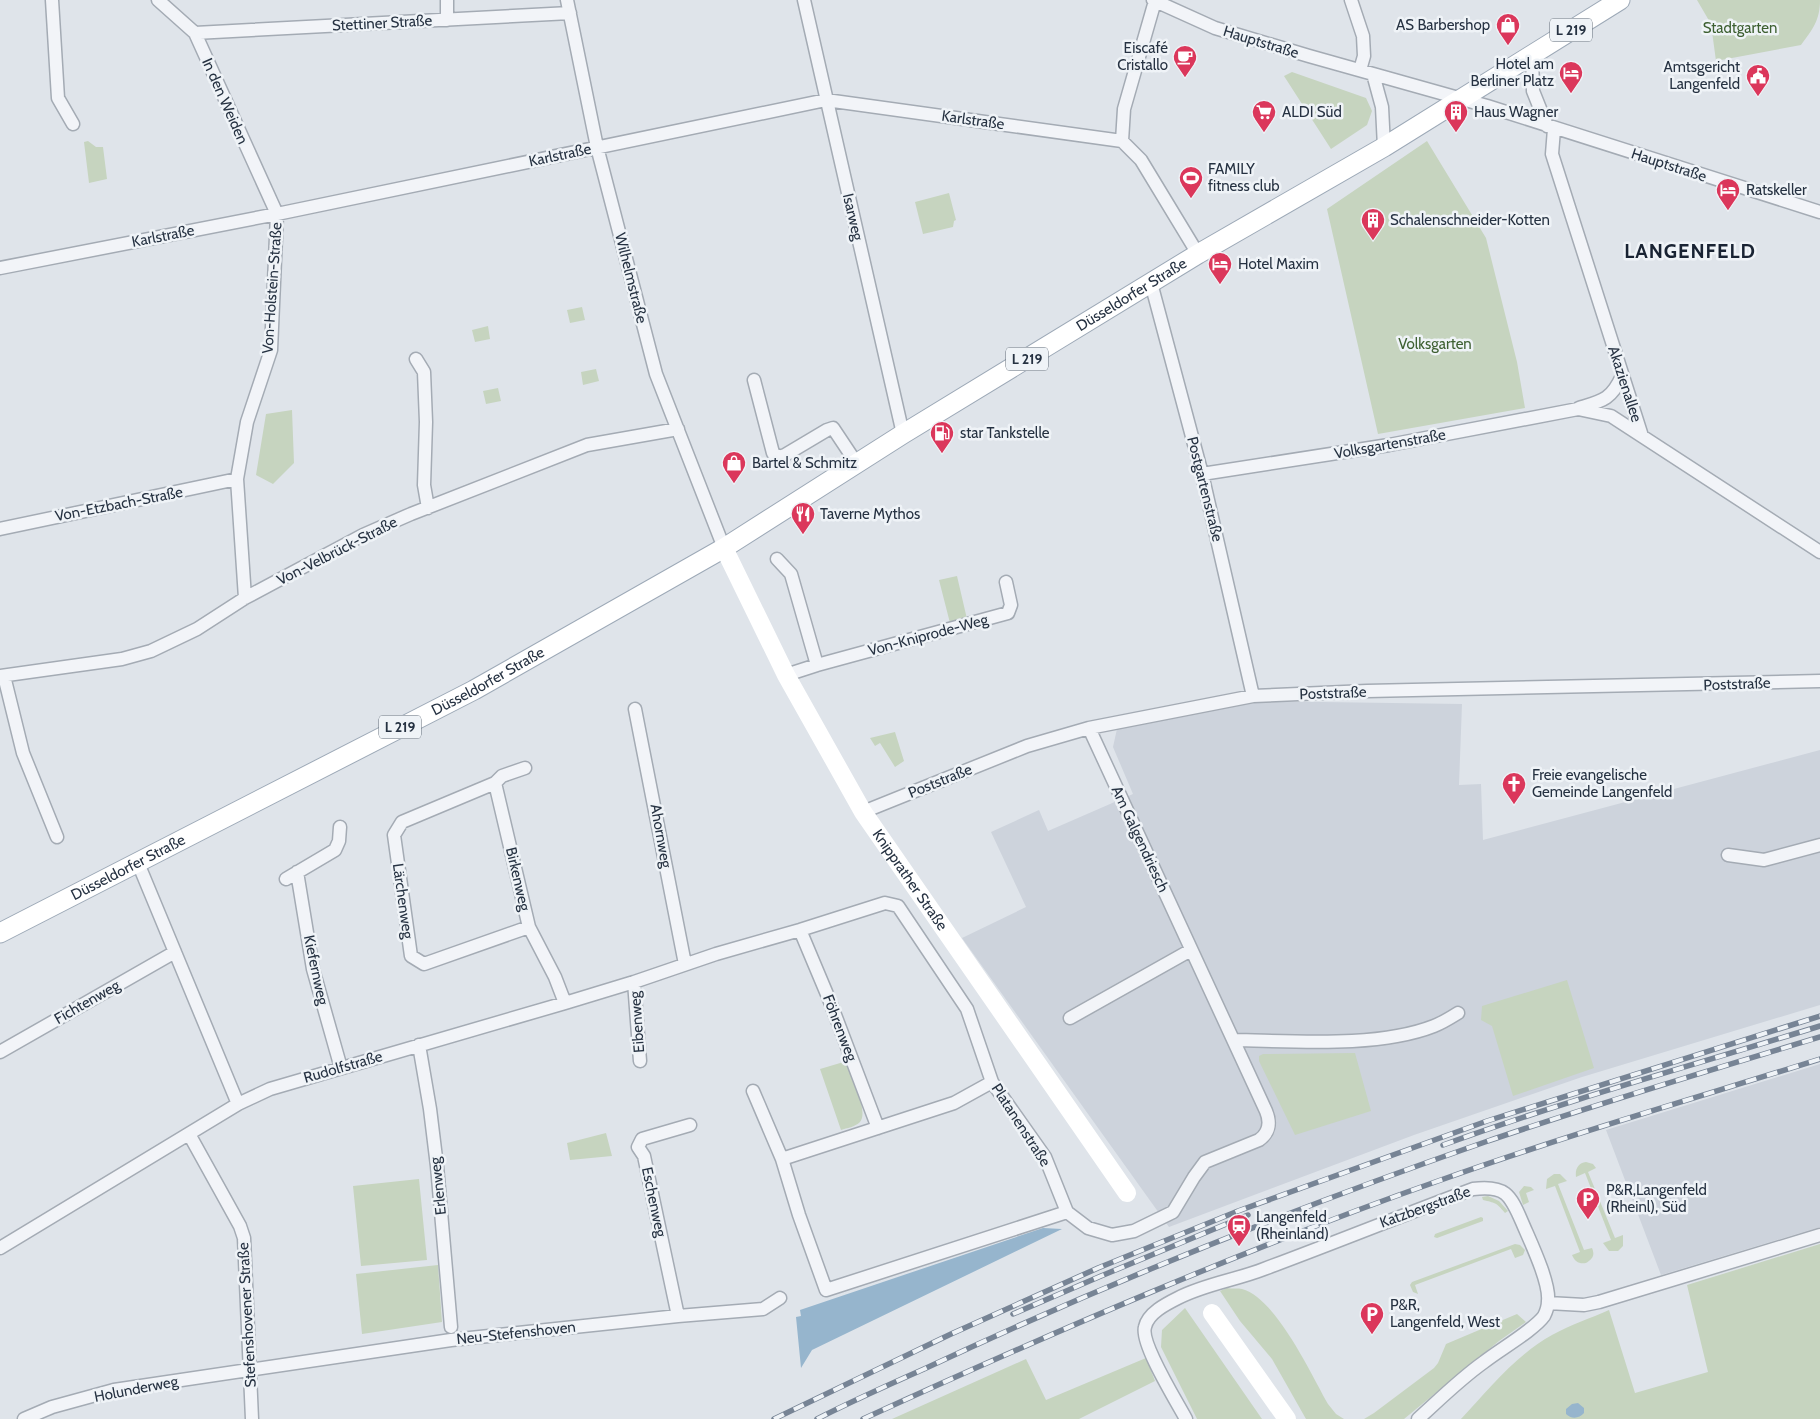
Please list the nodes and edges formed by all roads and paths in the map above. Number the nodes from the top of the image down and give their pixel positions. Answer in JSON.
{"nodes":[{"id":1,"x":52,"y":0,"type":"edge"},
{"id":2,"x":158,"y":0,"type":"edge"},
{"id":3,"x":448,"y":0,"type":"edge"},
{"id":4,"x":567,"y":0,"type":"edge"},
{"id":5,"x":804,"y":0,"type":"edge"},
{"id":6,"x":1154,"y":0,"type":"edge"},
{"id":7,"x":1351,"y":0,"type":"edge"},
{"id":8,"x":1620,"y":0,"type":"edge"},
{"id":9,"x":570,"y":14,"type":"junction"},
{"id":10,"x":446,"y":20,"type":"junction"},
{"id":11,"x":195,"y":33,"type":"junction"},
{"id":12,"x":1532,"y":56,"type":"junction"},
{"id":13,"x":1360,"y":70,"type":"junction"},
{"id":14,"x":1372,"y":74,"type":"junction"},
{"id":15,"x":826,"y":100,"type":"junction"},
{"id":16,"x":1460,"y":100,"type":"junction"},
{"id":17,"x":73,"y":124,"type":"dead end"},
{"id":18,"x":1551,"y":127,"type":"junction"},
{"id":19,"x":1122,"y":140,"type":"junction"},
{"id":20,"x":597,"y":147,"type":"junction"},
{"id":21,"x":1384,"y":147,"type":"junction"},
{"id":22,"x":1820,"y":212,"type":"edge"},
{"id":23,"x":277,"y":214,"type":"junction"},
{"id":24,"x":1198,"y":254,"type":"junction"},
{"id":25,"x":0,"y":268,"type":"edge"},
{"id":26,"x":1151,"y":283,"type":"junction"},
{"id":27,"x":416,"y":359,"type":"dead end"},
{"id":28,"x":1622,"y":376,"type":"junction"},
{"id":29,"x":754,"y":380,"type":"dead end"},
{"id":30,"x":1578,"y":409,"type":"junction"},
{"id":31,"x":678,"y":429,"type":"junction"},
{"id":32,"x":903,"y":434,"type":"junction"},
{"id":33,"x":1642,"y":436,"type":"junction"},
{"id":34,"x":857,"y":464,"type":"junction"},
{"id":35,"x":1202,"y":474,"type":"junction"},
{"id":36,"x":237,"y":479,"type":"junction"},
{"id":37,"x":428,"y":508,"type":"junction"},
{"id":38,"x":0,"y":529,"type":"edge"},
{"id":39,"x":724,"y":548,"type":"junction"},
{"id":40,"x":1820,"y":552,"type":"edge"},
{"id":41,"x":777,"y":559,"type":"dead end"},
{"id":42,"x":1006,"y":582,"type":"dead end"},
{"id":43,"x":245,"y":598,"type":"junction"},
{"id":44,"x":817,"y":665,"type":"junction"},
{"id":45,"x":786,"y":675,"type":"junction"},
{"id":46,"x":2,"y":676,"type":"edge"},
{"id":47,"x":1820,"y":681,"type":"edge"},
{"id":48,"x":1253,"y":696,"type":"junction"},
{"id":49,"x":635,"y":709,"type":"dead end"},
{"id":50,"x":1090,"y":728,"type":"junction"},
{"id":51,"x":525,"y":768,"type":"dead end"},
{"id":52,"x":495,"y":783,"type":"junction"},
{"id":53,"x":864,"y":812,"type":"junction"},
{"id":54,"x":340,"y":827,"type":"dead end"},
{"id":55,"x":57,"y":837,"type":"dead end"},
{"id":56,"x":1820,"y":845,"type":"edge"},
{"id":57,"x":1728,"y":855,"type":"dead end"},
{"id":58,"x":138,"y":863,"type":"junction"},
{"id":59,"x":297,"y":872,"type":"junction"},
{"id":60,"x":286,"y":879,"type":"dead end"},
{"id":61,"x":529,"y":927,"type":"junction"},
{"id":62,"x":800,"y":930,"type":"junction"},
{"id":63,"x":0,"y":934,"type":"edge"},
{"id":64,"x":1192,"y":950,"type":"junction"},
{"id":65,"x":175,"y":952,"type":"junction"},
{"id":66,"x":716,"y":954,"type":"joint"},
{"id":67,"x":685,"y":964,"type":"junction"},
{"id":68,"x":634,"y":982,"type":"junction"},
{"id":69,"x":565,"y":1003,"type":"junction"},
{"id":70,"x":1458,"y":1014,"type":"dead end"},
{"id":71,"x":1070,"y":1018,"type":"dead end"},
{"id":72,"x":1234,"y":1040,"type":"junction"},
{"id":73,"x":419,"y":1045,"type":"junction"},
{"id":74,"x":0,"y":1052,"type":"edge"},
{"id":75,"x":640,"y":1061,"type":"dead end"},
{"id":76,"x":341,"y":1068,"type":"junction"},
{"id":77,"x":992,"y":1082,"type":"junction"},
{"id":78,"x":753,"y":1090,"type":"dead end"},
{"id":79,"x":238,"y":1104,"type":"junction"},
{"id":80,"x":690,"y":1124,"type":"dead end"},
{"id":81,"x":878,"y":1128,"type":"junction"},
{"id":82,"x":190,"y":1134,"type":"junction"},
{"id":83,"x":782,"y":1159,"type":"junction"},
{"id":84,"x":1127,"y":1193,"type":"dead end"},
{"id":85,"x":1068,"y":1212,"type":"junction"},
{"id":86,"x":1820,"y":1235,"type":"edge"},
{"id":87,"x":0,"y":1248,"type":"edge"},
{"id":88,"x":780,"y":1298,"type":"dead end"},
{"id":89,"x":1548,"y":1303,"type":"junction"},
{"id":90,"x":1212,"y":1313,"type":"dead end"},
{"id":91,"x":678,"y":1316,"type":"junction"},
{"id":92,"x":451,"y":1328,"type":"dead end"},
{"id":93,"x":250,"y":1369,"type":"junction"},
{"id":94,"x":24,"y":1419,"type":"edge"},
{"id":95,"x":252,"y":1419,"type":"edge"},
{"id":96,"x":1186,"y":1419,"type":"edge"},
{"id":97,"x":1286,"y":1419,"type":"edge"},
{"id":98,"x":1418,"y":1419,"type":"edge"}],
"edges":[{"from":1,"to":17,"type":"street"},
{"from":2,"to":11,"type":"street","name":"In den Weiden"},
{"from":3,"to":10,"type":"street"},
{"from":4,"to":9,"type":"street","name":"Wilhelmstraße"},
{"from":5,"to":15,"type":"street","name":"Isarweg"},
{"from":6,"to":13,"type":"street","name":"Hauptstraße"},
{"from":6,"to":19,"type":"street"},
{"from":7,"to":13,"type":"street"},
{"from":8,"to":12,"type":"main road","number":"L 219"},
{"from":9,"to":10,"type":"street","name":"Stettiner Straße"},
{"from":9,"to":20,"type":"street","name":"Wilhelmstraße"},
{"from":10,"to":11,"type":"street","name":"Stettiner Straße"},
{"from":11,"to":23,"type":"street","name":"In den Weiden"},
{"from":12,"to":16,"type":"main road","number":"L 219"},
{"from":12,"to":18,"type":"street"},
{"from":13,"to":14,"type":"street","name":"Hauptstraße"},
{"from":14,"to":16,"type":"street","name":"Hauptstraße"},
{"from":14,"to":21,"type":"street"},
{"from":15,"to":19,"type":"street","name":"Karlstraße"},
{"from":15,"to":20,"type":"street","name":"Karlstraße"},
{"from":15,"to":32,"type":"street","name":"Isarweg"},
{"from":16,"to":18,"type":"street","name":"Hauptstraße"},
{"from":16,"to":21,"type":"main road","name":"Düsseldorfer Straße","number":"L 219"},
{"from":18,"to":22,"type":"street","name":"Hauptstraße"},
{"from":18,"to":28,"type":"street","name":"Akazienallee"},
{"from":19,"to":24,"type":"street"},
{"from":20,"to":23,"type":"street","name":"Karlstraße"},
{"from":20,"to":31,"type":"street","name":"Wilhelmstraße"},
{"from":21,"to":24,"type":"main road","name":"Düsseldorfer Straße","number":"L 219"},
{"from":23,"to":25,"type":"street","name":"Karlstraße"},
{"from":23,"to":36,"type":"street","name":"Von-Holstein-Straße"},
{"from":24,"to":26,"type":"main road","name":"Düsseldorfer Straße","number":"L 219"},
{"from":26,"to":32,"type":"main road","name":"Düsseldorfer Straße","number":"L 219"},
{"from":26,"to":35,"type":"street","name":"Postgartenstraße"},
{"from":27,"to":37,"type":"street"},
{"from":28,"to":30,"type":"street","name":"Volksgartenstraße"},
{"from":28,"to":33,"type":"street","name":"Akazienallee"},
{"from":29,"to":34,"type":"street"},
{"from":30,"to":33,"type":"street","name":"Volksgartenstraße"},
{"from":30,"to":35,"type":"street","name":"Volksgartenstraße"},
{"from":31,"to":37,"type":"street","name":"Von-Velbrück-Straße"},
{"from":31,"to":39,"type":"street","name":"Wilhelmstraße"},
{"from":32,"to":34,"type":"main road","name":"Düsseldorfer Straße","number":"L 219"},
{"from":33,"to":40,"type":"street","name":"Akazienallee"},
{"from":34,"to":39,"type":"main road","name":"Düsseldorfer Straße","number":"L 219"},
{"from":35,"to":48,"type":"street","name":"Postgartenstraße"},
{"from":36,"to":38,"type":"street","name":"Von-Etzbach-Straße"},
{"from":36,"to":43,"type":"street","name":"Von-Holstein-Straße"},
{"from":37,"to":43,"type":"street","name":"Von-Velbrück-Straße"},
{"from":39,"to":45,"type":"main road","name":"Knipprather Straße"},
{"from":39,"to":58,"type":"main road","name":"Düsseldorfer Straße","number":"L 219"},
{"from":41,"to":44,"type":"street"},
{"from":42,"to":44,"type":"street","name":"Von-Kniprode-Weg"},
{"from":43,"to":46,"type":"street","name":"Von-Velbrück-Straße"},
{"from":44,"to":45,"type":"street","name":"Von-Kniprode-Weg"},
{"from":45,"to":53,"type":"main road","name":"Knipprather Straße"},
{"from":46,"to":55,"type":"street"},
{"from":47,"to":48,"type":"street","name":"Poststraße"},
{"from":48,"to":50,"type":"street","name":"Poststraße"},
{"from":49,"to":67,"type":"street","name":"Ahornweg"},
{"from":50,"to":53,"type":"street","name":"Poststraße"},
{"from":50,"to":64,"type":"street","name":"Am Galgendriesch"},
{"from":51,"to":52,"type":"street"},
{"from":52,"to":61,"type":"street","name":"Birkenweg"},
{"from":52,"to":61,"type":"street","name":"Lärchenweg"},
{"from":53,"to":84,"type":"main road","name":"Knipprather Straße"},
{"from":54,"to":59,"type":"street"},
{"from":56,"to":57,"type":"street"},
{"from":58,"to":63,"type":"main road","name":"Düsseldorfer Straße","number":"L 219"},
{"from":58,"to":65,"type":"street"},
{"from":59,"to":60,"type":"street"},
{"from":59,"to":76,"type":"street","name":"Kiefernweg"},
{"from":61,"to":69,"type":"street","name":"Birkenweg"},
{"from":62,"to":66,"type":"street","name":"Platanenstraße"},
{"from":62,"to":77,"type":"street","name":"Platanenstraße"},
{"from":62,"to":81,"type":"street","name":"Föhrenweg"},
{"from":64,"to":71,"type":"street"},
{"from":64,"to":72,"type":"street","name":"Am Galgendriesch"},
{"from":65,"to":74,"type":"street","name":"Fichtenweg"},
{"from":65,"to":79,"type":"street"},
{"from":66,"to":67,"type":"street","name":"Rudolfstraße"},
{"from":67,"to":68,"type":"street","name":"Rudolfstraße"},
{"from":68,"to":69,"type":"street","name":"Rudolfstraße"},
{"from":68,"to":75,"type":"street","name":"Eibenweg"},
{"from":69,"to":73,"type":"street","name":"Rudolfstraße"},
{"from":70,"to":72,"type":"street"},
{"from":72,"to":85,"type":"street","name":"Am Galgendriesch"},
{"from":73,"to":76,"type":"street","name":"Rudolfstraße"},
{"from":73,"to":92,"type":"street","name":"Erlenweg"},
{"from":76,"to":79,"type":"street","name":"Rudolfstraße"},
{"from":77,"to":81,"type":"street"},
{"from":77,"to":85,"type":"street","name":"Platanenstraße"},
{"from":78,"to":83,"type":"street"},
{"from":79,"to":82,"type":"street","name":"Rudolfstraße"},
{"from":80,"to":91,"type":"street","name":"Eschenweg"},
{"from":81,"to":83,"type":"street"},
{"from":82,"to":87,"type":"street","name":"Rudolfstraße"},
{"from":82,"to":93,"type":"street","name":"Stefenshovener Straße"},
{"from":83,"to":85,"type":"street"},
{"from":86,"to":89,"type":"street"},
{"from":88,"to":91,"type":"street","name":"Neu-Stefenshoven"},
{"from":89,"to":96,"type":"street","name":"Katzbergstraße"},
{"from":89,"to":98,"type":"street"},
{"from":90,"to":97,"type":"main road"},
{"from":91,"to":93,"type":"street","name":"Neu-Stefenshoven"},
{"from":93,"to":94,"type":"street","name":"Holunderweg"},
{"from":93,"to":95,"type":"street","name":"Stefenshovener Straße"}]}
